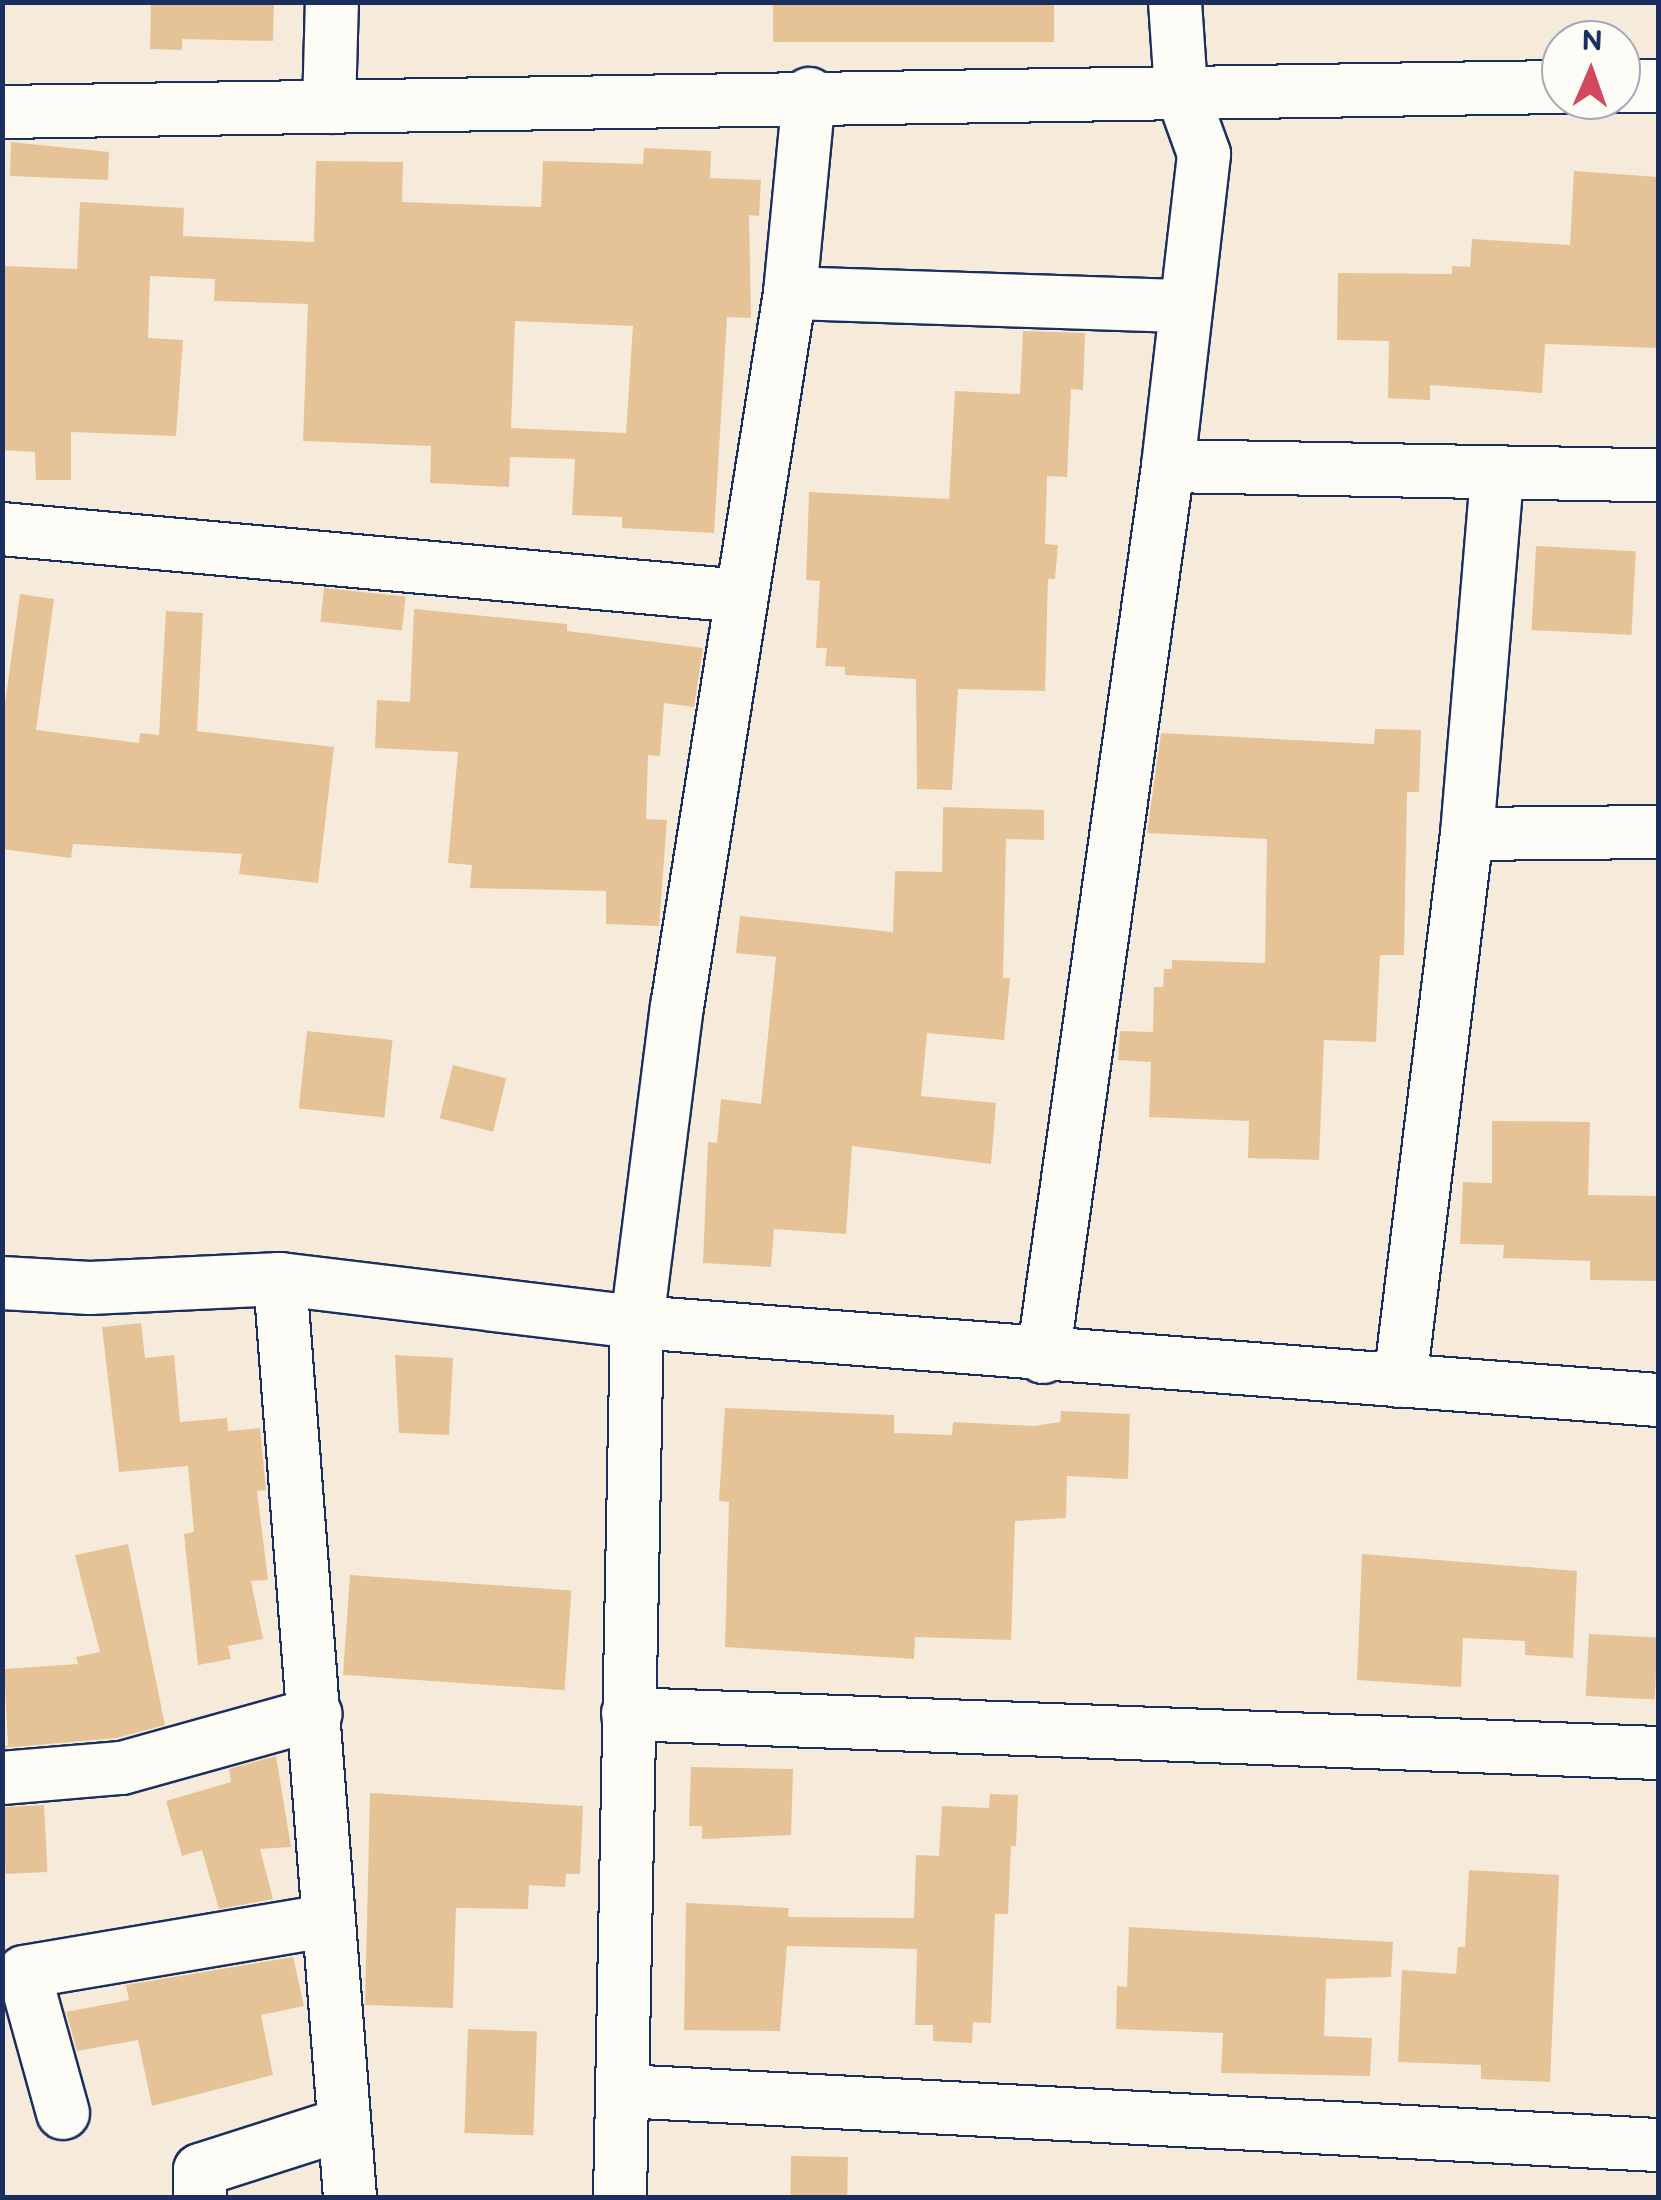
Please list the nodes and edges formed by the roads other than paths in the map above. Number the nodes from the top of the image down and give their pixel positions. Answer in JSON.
{"nodes":[{"id":1,"x":332,"y":2,"type":"edge"},
{"id":2,"x":1175,"y":2,"type":"edge"},
{"id":3,"x":1541,"y":87,"type":"edge"},
{"id":4,"x":1181,"y":90,"type":"junction"},
{"id":5,"x":809,"y":94,"type":"junction"},
{"id":6,"x":330,"y":107,"type":"junction"},
{"id":7,"x":2,"y":112,"type":"edge"},
{"id":8,"x":790,"y":293,"type":"junction"},
{"id":9,"x":1183,"y":306,"type":"junction"},
{"id":10,"x":1168,"y":466,"type":"junction"},
{"id":11,"x":1497,"y":475,"type":"junction"},
{"id":12,"x":1658,"y":475,"type":"edge"},
{"id":13,"x":2,"y":529,"type":"edge"},
{"id":14,"x":740,"y":596,"type":"junction"},
{"id":15,"x":1658,"y":832,"type":"edge"},
{"id":16,"x":1468,"y":834,"type":"junction"},
{"id":17,"x":280,"y":1279,"type":"junction"},
{"id":18,"x":2,"y":1283,"type":"edge"},
{"id":19,"x":637,"y":1322,"type":"junction"},
{"id":20,"x":1043,"y":1357,"type":"junction"},
{"id":21,"x":1400,"y":1382,"type":"junction"},
{"id":22,"x":1658,"y":1400,"type":"edge"},
{"id":23,"x":316,"y":1714,"type":"junction"},
{"id":24,"x":628,"y":1714,"type":"junction"},
{"id":25,"x":1658,"y":1752,"type":"edge"},
{"id":26,"x":2,"y":1778,"type":"edge"},
{"id":27,"x":326,"y":1921,"type":"junction"},
{"id":28,"x":623,"y":2091,"type":"junction"},
{"id":29,"x":63,"y":2113,"type":"dead end"},
{"id":30,"x":343,"y":2124,"type":"junction"},
{"id":31,"x":1658,"y":2145,"type":"edge"},
{"id":32,"x":200,"y":2198,"type":"edge"},
{"id":33,"x":350,"y":2198,"type":"edge"},
{"id":34,"x":620,"y":2198,"type":"edge"}],
"edges":[{"from":1,"to":6,"type":"street"},
{"from":2,"to":4,"type":"street"},
{"from":3,"to":4,"type":"street"},
{"from":4,"to":5,"type":"street"},
{"from":4,"to":9,"type":"street"},
{"from":5,"to":6,"type":"street"},
{"from":5,"to":8,"type":"street"},
{"from":6,"to":7,"type":"street"},
{"from":8,"to":9,"type":"street"},
{"from":8,"to":14,"type":"street"},
{"from":9,"to":10,"type":"street"},
{"from":10,"to":11,"type":"street"},
{"from":10,"to":20,"type":"street"},
{"from":11,"to":12,"type":"street"},
{"from":11,"to":16,"type":"street"},
{"from":13,"to":14,"type":"street"},
{"from":14,"to":19,"type":"street"},
{"from":15,"to":16,"type":"street"},
{"from":16,"to":21,"type":"street"},
{"from":17,"to":18,"type":"street"},
{"from":17,"to":19,"type":"street"},
{"from":17,"to":23,"type":"street"},
{"from":19,"to":20,"type":"street"},
{"from":19,"to":24,"type":"street"},
{"from":20,"to":21,"type":"street"},
{"from":21,"to":22,"type":"street"},
{"from":23,"to":26,"type":"street"},
{"from":23,"to":27,"type":"street"},
{"from":24,"to":25,"type":"street"},
{"from":24,"to":28,"type":"street"},
{"from":27,"to":29,"type":"street"},
{"from":27,"to":30,"type":"street"},
{"from":28,"to":31,"type":"street"},
{"from":28,"to":34,"type":"street"},
{"from":30,"to":32,"type":"street"},
{"from":30,"to":33,"type":"street"}]}
